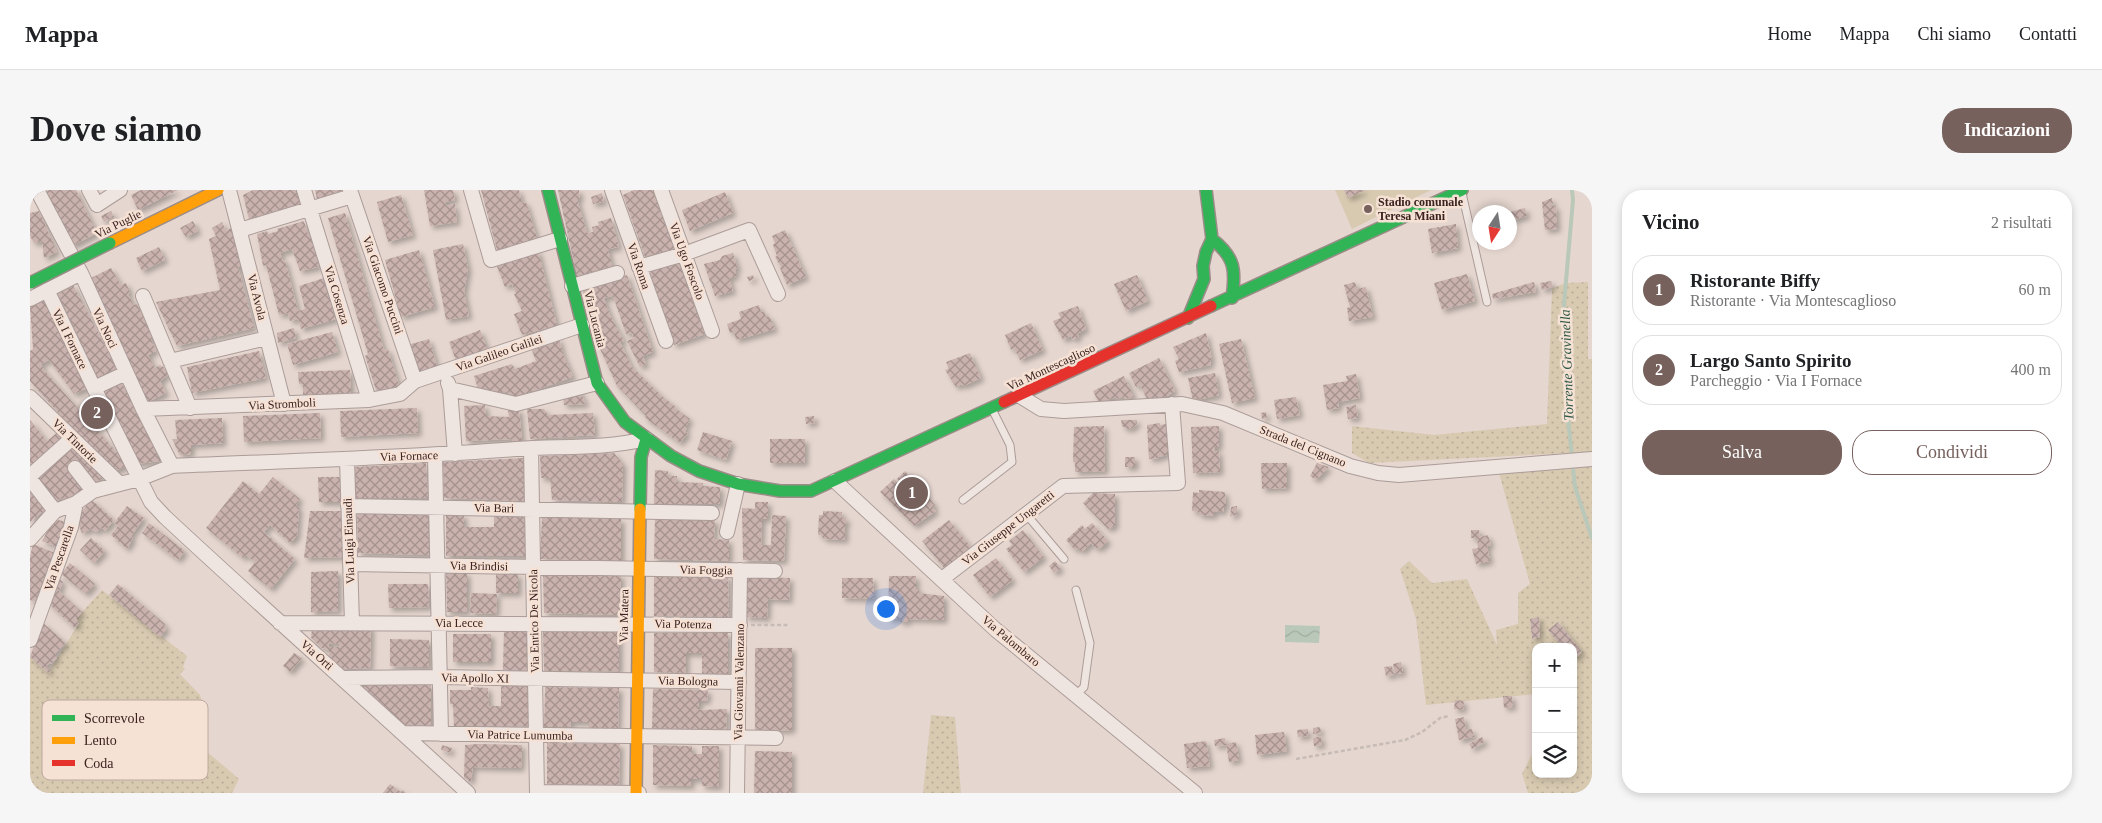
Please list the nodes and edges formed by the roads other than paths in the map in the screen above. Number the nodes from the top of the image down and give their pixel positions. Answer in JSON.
{"nodes":[{"id":1,"x":37,"y":190,"type":"edge"},
{"id":2,"x":89,"y":190,"type":"edge"},
{"id":3,"x":120,"y":190,"type":"edge"},
{"id":4,"x":218,"y":190,"type":"edge"},
{"id":5,"x":229,"y":190,"type":"edge"},
{"id":6,"x":304,"y":190,"type":"edge"},
{"id":7,"x":471,"y":190,"type":"edge"},
{"id":8,"x":548,"y":190,"type":"edge"},
{"id":9,"x":612,"y":190,"type":"edge"},
{"id":10,"x":661,"y":190,"type":"edge"},
{"id":11,"x":1206,"y":190,"type":"edge"},
{"id":12,"x":1461,"y":190,"type":"edge"},
{"id":13,"x":351,"y":193,"type":"edge"},
{"id":14,"x":311,"y":208,"type":"junction"},
{"id":15,"x":240,"y":230,"type":"junction"},
{"id":16,"x":560,"y":239,"type":"junction"},
{"id":17,"x":1212,"y":239,"type":"junction"},
{"id":18,"x":684,"y":254,"type":"junction"},
{"id":19,"x":639,"y":267,"type":"junction"},
{"id":20,"x":1242,"y":271,"type":"junction"},
{"id":21,"x":80,"y":273,"type":"junction"},
{"id":22,"x":617,"y":273,"type":"dead end"},
{"id":23,"x":30,"y":283,"type":"edge"},
{"id":24,"x":1260,"y":284,"type":"junction"},
{"id":25,"x":572,"y":286,"type":"junction"},
{"id":26,"x":1210,"y":286,"type":"junction"},
{"id":27,"x":47,"y":290,"type":"junction"},
{"id":28,"x":778,"y":294,"type":"dead end"},
{"id":29,"x":143,"y":296,"type":"dead end"},
{"id":30,"x":1232,"y":298,"type":"junction"},
{"id":31,"x":30,"y":299,"type":"edge"},
{"id":32,"x":1487,"y":302,"type":"dead end"},
{"id":33,"x":1188,"y":318,"type":"junction"},
{"id":34,"x":582,"y":325,"type":"junction"},
{"id":35,"x":712,"y":331,"type":"dead end"},
{"id":36,"x":267,"y":338,"type":"junction"},
{"id":37,"x":666,"y":342,"type":"dead end"},
{"id":38,"x":170,"y":361,"type":"junction"},
{"id":39,"x":444,"y":371,"type":"junction"},
{"id":40,"x":126,"y":373,"type":"junction"},
{"id":41,"x":416,"y":381,"type":"junction"},
{"id":42,"x":597,"y":383,"type":"junction"},
{"id":43,"x":94,"y":388,"type":"junction"},
{"id":44,"x":450,"y":390,"type":"junction"},
{"id":45,"x":1020,"y":396,"type":"junction"},
{"id":46,"x":30,"y":397,"type":"edge"},
{"id":47,"x":369,"y":400,"type":"junction"},
{"id":48,"x":284,"y":404,"type":"junction"},
{"id":49,"x":1172,"y":404,"type":"junction"},
{"id":50,"x":190,"y":408,"type":"junction"},
{"id":51,"x":143,"y":409,"type":"junction"},
{"id":52,"x":992,"y":409,"type":"junction"},
{"id":53,"x":646,"y":439,"type":"junction"},
{"id":54,"x":69,"y":441,"type":"dead end"},
{"id":55,"x":531,"y":448,"type":"junction"},
{"id":56,"x":455,"y":454,"type":"junction"},
{"id":57,"x":435,"y":456,"type":"junction"},
{"id":58,"x":347,"y":458,"type":"junction"},
{"id":59,"x":1592,"y":459,"type":"edge"},
{"id":60,"x":172,"y":466,"type":"junction"},
{"id":61,"x":75,"y":468,"type":"dead end"},
{"id":62,"x":30,"y":478,"type":"edge"},
{"id":63,"x":139,"y":480,"type":"junction"},
{"id":64,"x":835,"y":481,"type":"junction"},
{"id":65,"x":120,"y":484,"type":"junction"},
{"id":66,"x":738,"y":484,"type":"junction"},
{"id":67,"x":93,"y":491,"type":"junction"},
{"id":68,"x":963,"y":500,"type":"dead end"},
{"id":69,"x":76,"y":503,"type":"junction"},
{"id":70,"x":348,"y":506,"type":"junction"},
{"id":71,"x":436,"y":507,"type":"junction"},
{"id":72,"x":532,"y":508,"type":"junction"},
{"id":73,"x":640,"y":510,"type":"junction"},
{"id":74,"x":55,"y":511,"type":"junction"},
{"id":75,"x":712,"y":513,"type":"dead end"},
{"id":76,"x":1026,"y":514,"type":"junction"},
{"id":77,"x":165,"y":517,"type":"joint"},
{"id":78,"x":727,"y":532,"type":"dead end"},
{"id":79,"x":30,"y":539,"type":"edge"},
{"id":80,"x":1064,"y":559,"type":"dead end"},
{"id":81,"x":350,"y":564,"type":"junction"},
{"id":82,"x":438,"y":566,"type":"junction"},
{"id":83,"x":533,"y":567,"type":"junction"},
{"id":84,"x":638,"y":569,"type":"junction"},
{"id":85,"x":740,"y":570,"type":"junction"},
{"id":86,"x":775,"y":571,"type":"dead end"},
{"id":87,"x":942,"y":579,"type":"junction"},
{"id":88,"x":1076,"y":590,"type":"dead end"},
{"id":89,"x":280,"y":623,"type":"junction"},
{"id":90,"x":352,"y":623,"type":"junction"},
{"id":91,"x":439,"y":623,"type":"junction"},
{"id":92,"x":534,"y":623,"type":"junction"},
{"id":93,"x":637,"y":623,"type":"junction"},
{"id":94,"x":740,"y":625,"type":"junction"},
{"id":95,"x":30,"y":640,"type":"edge"},
{"id":96,"x":440,"y":677,"type":"junction"},
{"id":97,"x":344,"y":678,"type":"junction"},
{"id":98,"x":535,"y":680,"type":"junction"},
{"id":99,"x":637,"y":680,"type":"junction"},
{"id":100,"x":739,"y":682,"type":"junction"},
{"id":101,"x":1076,"y":695,"type":"junction"},
{"id":102,"x":403,"y":733,"type":"junction"},
{"id":103,"x":441,"y":734,"type":"junction"},
{"id":104,"x":536,"y":735,"type":"junction"},
{"id":105,"x":637,"y":736,"type":"junction"},
{"id":106,"x":738,"y":738,"type":"junction"},
{"id":107,"x":776,"y":738,"type":"dead end"},
{"id":108,"x":468,"y":793,"type":"edge"},
{"id":109,"x":537,"y":793,"type":"edge"},
{"id":110,"x":637,"y":793,"type":"edge"},
{"id":111,"x":738,"y":793,"type":"edge"},
{"id":112,"x":1195,"y":793,"type":"edge"}],
"edges":[{"from":1,"to":21,"type":"street","name":"Via Noci"},
{"from":2,"to":3,"type":"street"},
{"from":4,"to":23,"type":"street","name":"Via Puglie","bridge":true},
{"from":5,"to":15,"type":"street","name":"Via Avola"},
{"from":6,"to":14,"type":"street","name":"Via Cosenza"},
{"from":7,"to":16,"type":"street"},
{"from":8,"to":16,"type":"street","name":"Via Lucania"},
{"from":9,"to":19,"type":"street","name":"Via Roma"},
{"from":10,"to":18,"type":"street","name":"Via Ugo Foscolo"},
{"from":11,"to":17,"type":"street"},
{"from":12,"to":24,"type":"street","name":"Via Montescaglioso"},
{"from":12,"to":32,"type":"lane"},
{"from":13,"to":14,"type":"street"},
{"from":13,"to":41,"type":"street","name":"Via Giacomo Puccini"},
{"from":14,"to":15,"type":"street"},
{"from":14,"to":47,"type":"street","name":"Via Cosenza"},
{"from":15,"to":36,"type":"street","name":"Via Avola"},
{"from":16,"to":25,"type":"street","name":"Via Lucania"},
{"from":17,"to":20,"type":"street"},
{"from":17,"to":26,"type":"street"},
{"from":18,"to":19,"type":"street"},
{"from":18,"to":28,"type":"street"},
{"from":18,"to":35,"type":"street","name":"Via Ugo Foscolo"},
{"from":19,"to":37,"type":"street","name":"Via Roma"},
{"from":20,"to":24,"type":"street"},
{"from":20,"to":30,"type":"street"},
{"from":21,"to":27,"type":"street"},
{"from":21,"to":40,"type":"street","name":"Via Noci"},
{"from":22,"to":25,"type":"street"},
{"from":24,"to":30,"type":"street","name":"Via Montescaglioso"},
{"from":25,"to":34,"type":"street","name":"Via Lucania"},
{"from":26,"to":30,"type":"street"},
{"from":26,"to":33,"type":"street"},
{"from":27,"to":31,"type":"street"},
{"from":27,"to":43,"type":"street","name":"Via I Fornace"},
{"from":29,"to":38,"type":"street"},
{"from":30,"to":33,"type":"street","name":"Via Montescaglioso"},
{"from":33,"to":45,"type":"street","name":"Via Montescaglioso"},
{"from":34,"to":39,"type":"street","name":"Via Galileo Galilei"},
{"from":34,"to":42,"type":"street","name":"Via Lucania"},
{"from":36,"to":38,"type":"street"},
{"from":36,"to":48,"type":"street","name":"Via Avola"},
{"from":38,"to":50,"type":"street"},
{"from":39,"to":41,"type":"street","name":"Via Galileo Galilei"},
{"from":39,"to":44,"type":"street"},
{"from":40,"to":43,"type":"street"},
{"from":40,"to":51,"type":"street","name":"Via Noci"},
{"from":41,"to":47,"type":"street","name":"Via Stromboli"},
{"from":42,"to":44,"type":"street"},
{"from":42,"to":53,"type":"street","name":"Via Lucania"},
{"from":43,"to":63,"type":"street","name":"Via I Fornace"},
{"from":44,"to":56,"type":"street"},
{"from":45,"to":49,"type":"street","name":"Strada del Cignano"},
{"from":45,"to":52,"type":"street","name":"Via Montescaglioso"},
{"from":46,"to":65,"type":"street","name":"Via Tintorie"},
{"from":47,"to":48,"type":"street","name":"Via Stromboli"},
{"from":48,"to":50,"type":"street","name":"Via Stromboli"},
{"from":49,"to":59,"type":"street","name":"Strada del Cignano"},
{"from":49,"to":76,"type":"street","name":"Via Giuseppe Ungaretti"},
{"from":50,"to":51,"type":"street","name":"Via Stromboli"},
{"from":51,"to":60,"type":"street","name":"Via Noci"},
{"from":52,"to":64,"type":"street","name":"Via Montescaglioso"},
{"from":52,"to":68,"type":"lane"},
{"from":53,"to":55,"type":"street","name":"Via Fornace"},
{"from":53,"to":66,"type":"street","name":"Via Montescaglioso"},
{"from":53,"to":73,"type":"street","name":"Via Matera"},
{"from":54,"to":62,"type":"street"},
{"from":55,"to":56,"type":"street","name":"Via Fornace"},
{"from":55,"to":72,"type":"street","name":"Via Enrico De Nicola"},
{"from":56,"to":57,"type":"street","name":"Via Fornace"},
{"from":57,"to":58,"type":"street","name":"Via Fornace"},
{"from":57,"to":71,"type":"street"},
{"from":58,"to":60,"type":"street","name":"Via Fornace"},
{"from":58,"to":70,"type":"street","name":"Via Luigi Einaudi"},
{"from":60,"to":63,"type":"street"},
{"from":61,"to":67,"type":"street"},
{"from":62,"to":74,"type":"street"},
{"from":63,"to":65,"type":"street"},
{"from":63,"to":77,"type":"street","name":"Via I Fornace"},
{"from":64,"to":66,"type":"street","name":"Via Montescaglioso"},
{"from":64,"to":87,"type":"street","name":"Via Palombaro"},
{"from":65,"to":67,"type":"street"},
{"from":66,"to":78,"type":"street"},
{"from":67,"to":69,"type":"street"},
{"from":69,"to":74,"type":"street"},
{"from":69,"to":95,"type":"street","name":"Via Pescarella"},
{"from":70,"to":71,"type":"street","name":"Via Bari"},
{"from":70,"to":81,"type":"street","name":"Via Luigi Einaudi"},
{"from":71,"to":72,"type":"street","name":"Via Bari"},
{"from":71,"to":82,"type":"street"},
{"from":72,"to":73,"type":"street","name":"Via Bari"},
{"from":72,"to":83,"type":"street","name":"Via Enrico De Nicola"},
{"from":73,"to":75,"type":"street","name":"Via Bari"},
{"from":73,"to":84,"type":"street","name":"Via Matera"},
{"from":74,"to":79,"type":"street"},
{"from":76,"to":80,"type":"lane"},
{"from":76,"to":87,"type":"street","name":"Via Giuseppe Ungaretti"},
{"from":77,"to":89,"type":"street","name":"Via Orti"},
{"from":81,"to":82,"type":"street","name":"Via Brindisi"},
{"from":81,"to":90,"type":"street","name":"Via Luigi Einaudi"},
{"from":82,"to":83,"type":"street","name":"Via Brindisi"},
{"from":82,"to":91,"type":"street"},
{"from":83,"to":84,"type":"street","name":"Via Brindisi"},
{"from":83,"to":92,"type":"street","name":"Via Enrico De Nicola"},
{"from":84,"to":85,"type":"street","name":"Via Foggia"},
{"from":84,"to":93,"type":"street","name":"Via Matera"},
{"from":85,"to":86,"type":"street","name":"Via Foggia"},
{"from":85,"to":94,"type":"street","name":"Via Giovanni Valenzano"},
{"from":87,"to":101,"type":"street","name":"Via Palombaro"},
{"from":88,"to":101,"type":"lane"},
{"from":89,"to":90,"type":"street","name":"Via Lecce"},
{"from":89,"to":97,"type":"street","name":"Via Orti"},
{"from":90,"to":91,"type":"street","name":"Via Lecce"},
{"from":91,"to":92,"type":"street","name":"Via Lecce"},
{"from":91,"to":96,"type":"street"},
{"from":92,"to":93,"type":"street","name":"Via Lecce"},
{"from":92,"to":98,"type":"street","name":"Via Enrico De Nicola"},
{"from":93,"to":94,"type":"street","name":"Via Potenza"},
{"from":93,"to":99,"type":"street","name":"Via Matera"},
{"from":94,"to":100,"type":"street","name":"Via Giovanni Valenzano"},
{"from":96,"to":97,"type":"street","name":"Via Apollo XI"},
{"from":96,"to":98,"type":"street","name":"Via Apollo XI"},
{"from":96,"to":103,"type":"street"},
{"from":97,"to":102,"type":"street","name":"Via Orti"},
{"from":98,"to":99,"type":"street","name":"Via Apollo XI"},
{"from":98,"to":104,"type":"street","name":"Via Enrico De Nicola"},
{"from":99,"to":100,"type":"street","name":"Via Bologna"},
{"from":99,"to":105,"type":"street","name":"Via Matera"},
{"from":100,"to":106,"type":"street","name":"Via Giovanni Valenzano"},
{"from":101,"to":112,"type":"street","name":"Via Palombaro"},
{"from":102,"to":103,"type":"street","name":"Via Patrice Lumumba"},
{"from":102,"to":108,"type":"street","name":"Via Orti"},
{"from":103,"to":104,"type":"street","name":"Via Patrice Lumumba"},
{"from":104,"to":105,"type":"street","name":"Via Patrice Lumumba"},
{"from":104,"to":109,"type":"street","name":"Via Enrico De Nicola"},
{"from":105,"to":106,"type":"street","name":"Via Patrice Lumumba"},
{"from":105,"to":110,"type":"street","name":"Via Matera"},
{"from":106,"to":107,"type":"street","name":"Via Patrice Lumumba"},
{"from":106,"to":111,"type":"street","name":"Via Giovanni Valenzano"},
{"from":109,"to":110,"type":"street"}]}
